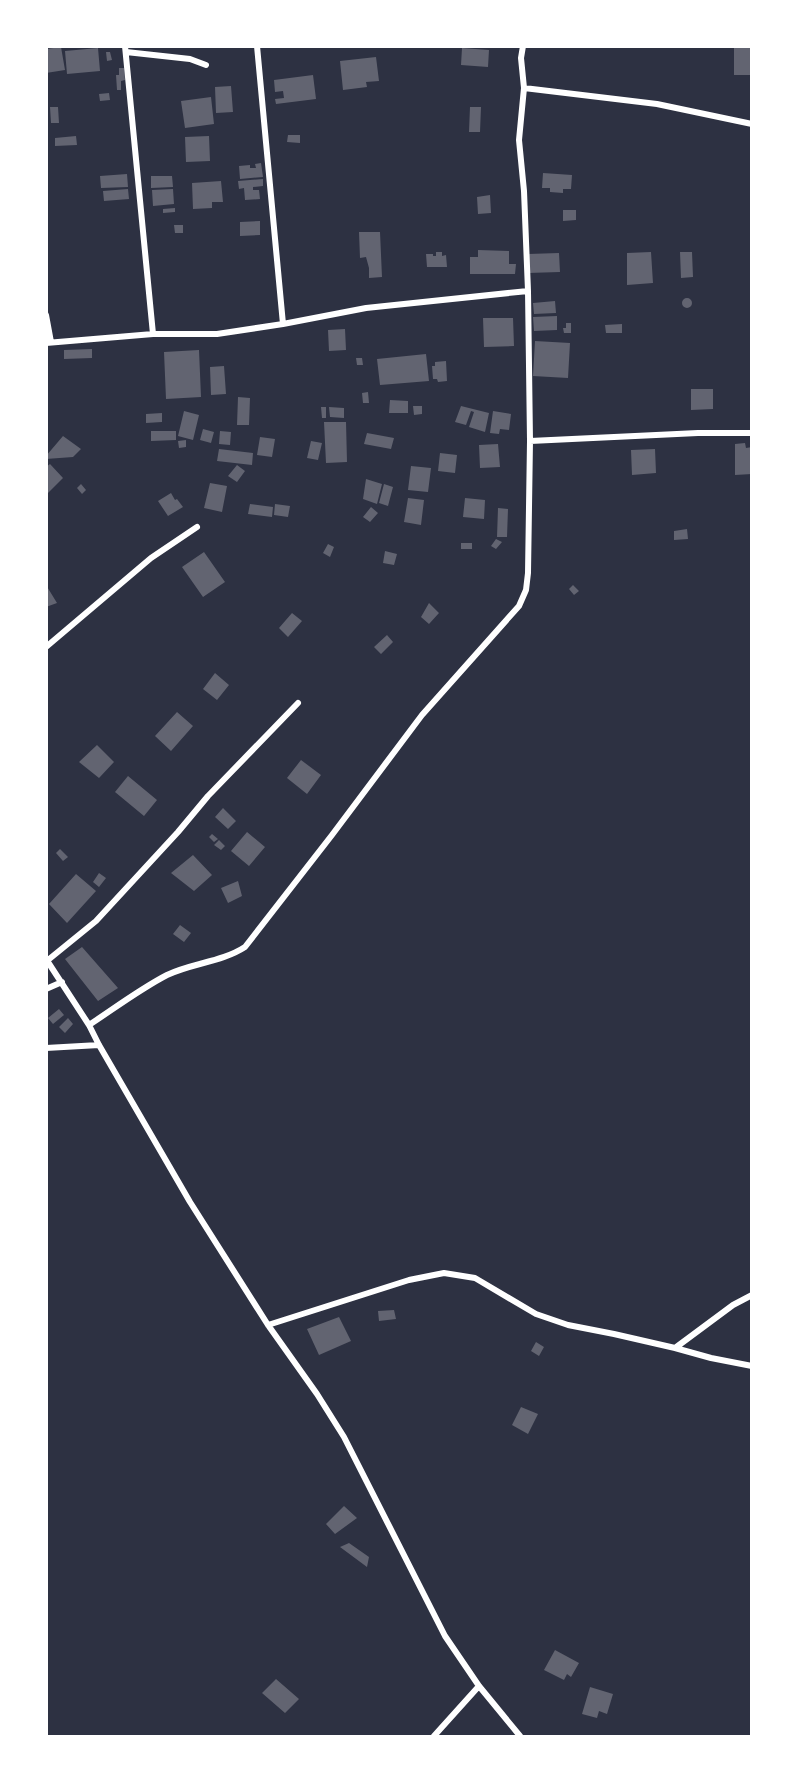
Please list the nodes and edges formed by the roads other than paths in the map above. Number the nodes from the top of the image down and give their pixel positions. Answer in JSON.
{"nodes":[{"id":1,"x":257,"y":46,"type":"edge"},
{"id":2,"x":523,"y":46,"type":"edge"},
{"id":3,"x":125,"y":49,"type":"edge"},
{"id":4,"x":206,"y":65,"type":"dead end"},
{"id":5,"x":524,"y":88,"type":"junction"},
{"id":6,"x":752,"y":124,"type":"edge"},
{"id":7,"x":528,"y":291,"type":"junction"},
{"id":8,"x":46,"y":315,"type":"edge"},
{"id":9,"x":283,"y":324,"type":"junction"},
{"id":10,"x":153,"y":334,"type":"junction"},
{"id":11,"x":49,"y":342,"type":"edge"},
{"id":12,"x":752,"y":434,"type":"edge"},
{"id":13,"x":530,"y":441,"type":"junction"},
{"id":14,"x":197,"y":526,"type":"dead end"},
{"id":15,"x":46,"y":647,"type":"edge"},
{"id":16,"x":298,"y":703,"type":"dead end"},
{"id":17,"x":47,"y":960,"type":"edge"},
{"id":18,"x":62,"y":982,"type":"junction"},
{"id":19,"x":46,"y":989,"type":"edge"},
{"id":20,"x":89,"y":1025,"type":"junction"},
{"id":21,"x":99,"y":1045,"type":"junction"},
{"id":22,"x":46,"y":1048,"type":"edge"},
{"id":23,"x":752,"y":1295,"type":"edge"},
{"id":24,"x":268,"y":1324,"type":"junction"},
{"id":25,"x":675,"y":1348,"type":"junction"},
{"id":26,"x":752,"y":1366,"type":"edge"},
{"id":27,"x":479,"y":1686,"type":"junction"},
{"id":28,"x":434,"y":1737,"type":"edge"},
{"id":29,"x":520,"y":1737,"type":"edge"}],
"edges":[{"from":1,"to":9,"type":"street"},
{"from":2,"to":5,"type":"street"},
{"from":3,"to":4,"type":"street"},
{"from":3,"to":10,"type":"street"},
{"from":5,"to":6,"type":"street"},
{"from":5,"to":7,"type":"street"},
{"from":7,"to":9,"type":"street"},
{"from":7,"to":13,"type":"street"},
{"from":8,"to":11,"type":"street"},
{"from":9,"to":10,"type":"street"},
{"from":10,"to":11,"type":"street"},
{"from":12,"to":13,"type":"street"},
{"from":13,"to":20,"type":"street"},
{"from":14,"to":15,"type":"street"},
{"from":16,"to":17,"type":"street"},
{"from":17,"to":18,"type":"street"},
{"from":18,"to":19,"type":"street"},
{"from":18,"to":20,"type":"street"},
{"from":20,"to":21,"type":"street"},
{"from":21,"to":22,"type":"street"},
{"from":21,"to":24,"type":"street"},
{"from":23,"to":25,"type":"street"},
{"from":24,"to":25,"type":"street"},
{"from":24,"to":27,"type":"street"},
{"from":25,"to":26,"type":"street"},
{"from":27,"to":28,"type":"street"},
{"from":27,"to":29,"type":"street"}]}
